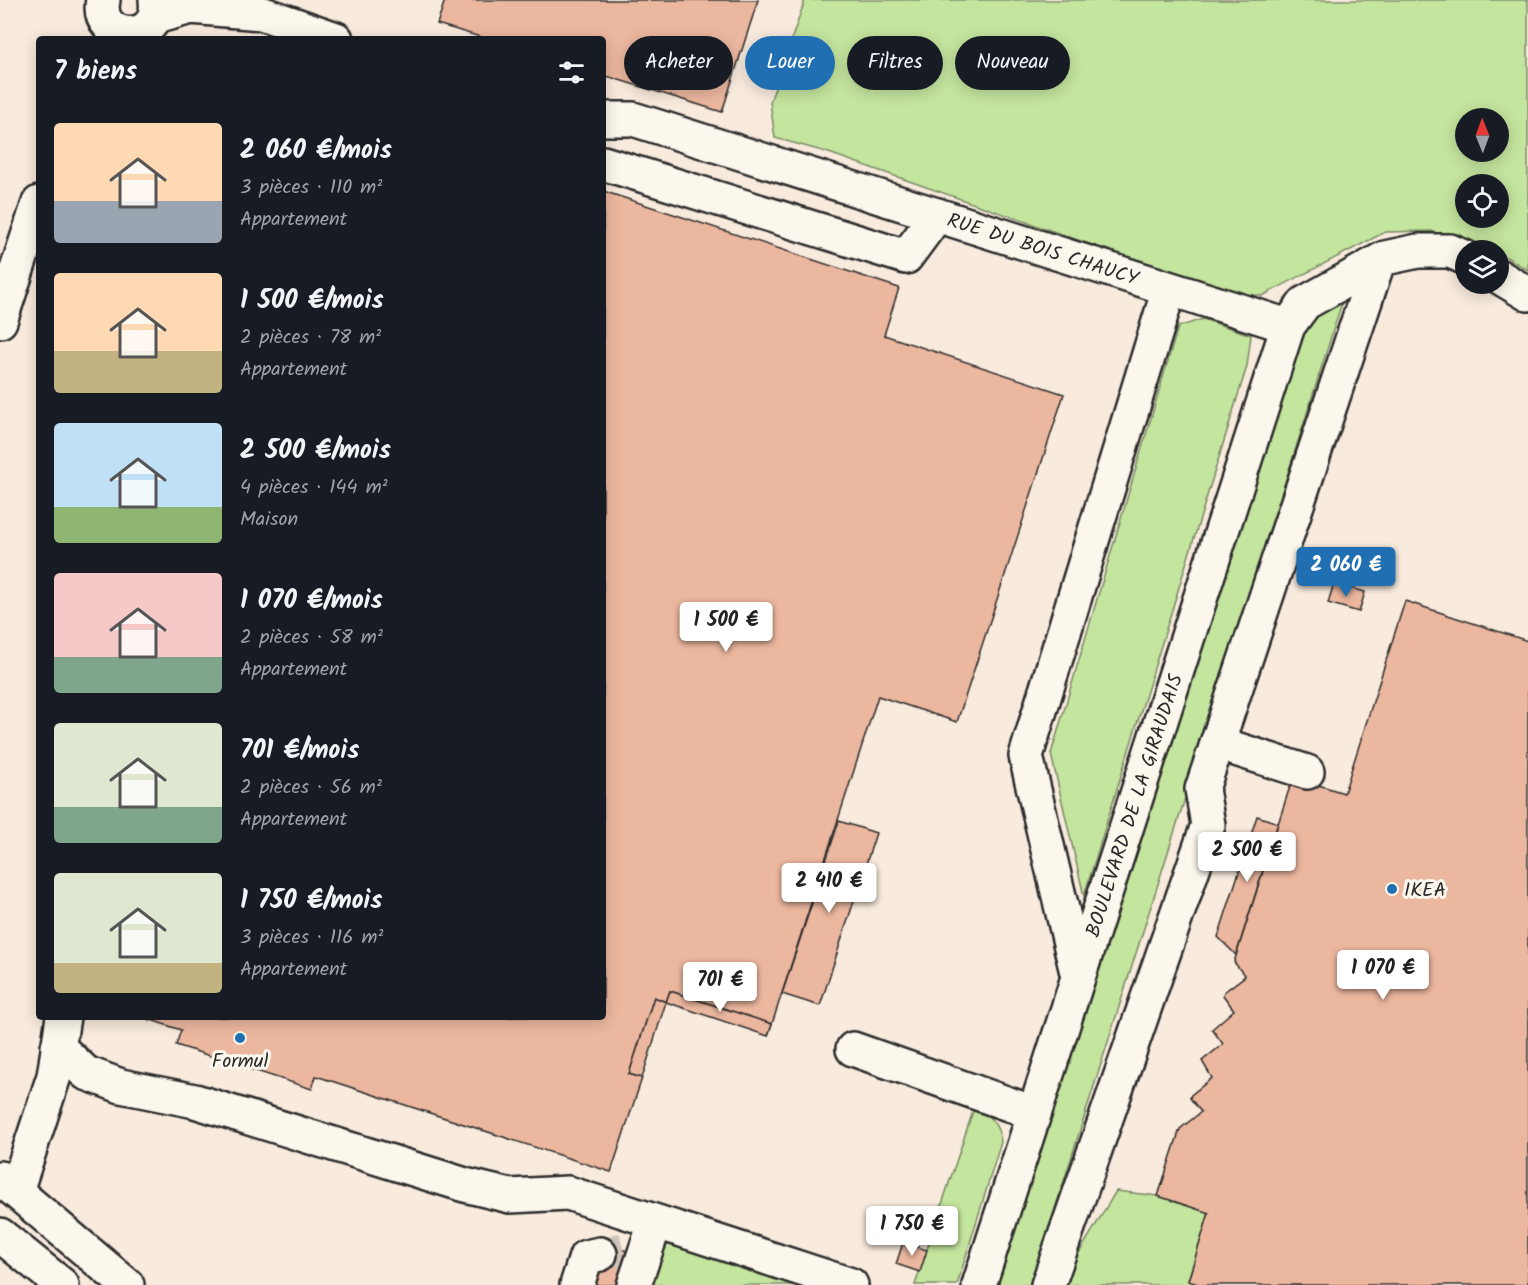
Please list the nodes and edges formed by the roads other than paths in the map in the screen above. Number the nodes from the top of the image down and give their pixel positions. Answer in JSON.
{"nodes":[{"id":1,"x":103,"y":0,"type":"edge"},
{"id":2,"x":156,"y":8,"type":"edge"},
{"id":3,"x":116,"y":35,"type":"edge"},
{"id":4,"x":327,"y":36,"type":"edge"},
{"id":5,"x":606,"y":119,"type":"edge"},
{"id":6,"x":606,"y":164,"type":"edge"},
{"id":7,"x":36,"y":212,"type":"edge"},
{"id":8,"x":937,"y":215,"type":"junction"},
{"id":9,"x":1455,"y":253,"type":"edge"},
{"id":10,"x":1378,"y":262,"type":"junction"},
{"id":11,"x":1509,"y":283,"type":"edge"},
{"id":12,"x":1169,"y":289,"type":"junction"},
{"id":13,"x":1528,"y":294,"type":"edge"},
{"id":14,"x":0,"y":321,"type":"edge"},
{"id":15,"x":1288,"y":326,"type":"junction"},
{"id":16,"x":1217,"y":743,"type":"junction"},
{"id":17,"x":1307,"y":772,"type":"dead end"},
{"id":18,"x":1078,"y":977,"type":"junction"},
{"id":19,"x":61,"y":1032,"type":"edge"},
{"id":20,"x":853,"y":1049,"type":"dead end"},
{"id":21,"x":1034,"y":1113,"type":"junction"},
{"id":22,"x":8,"y":1185,"type":"edge"},
{"id":23,"x":0,"y":1234,"type":"edge"},
{"id":24,"x":631,"y":1242,"type":"junction"},
{"id":25,"x":62,"y":1285,"type":"edge"},
{"id":26,"x":127,"y":1285,"type":"edge"},
{"id":27,"x":577,"y":1285,"type":"edge"},
{"id":28,"x":634,"y":1285,"type":"edge"},
{"id":29,"x":851,"y":1285,"type":"edge"},
{"id":30,"x":979,"y":1285,"type":"edge"},
{"id":31,"x":1048,"y":1285,"type":"edge"}],
"edges":[{"from":1,"to":3,"type":"lane"},
{"from":2,"to":3,"type":"lane"},
{"from":2,"to":4,"type":"lane"},
{"from":5,"to":8,"type":"lane","name":"RUE DU BOIS CHAUCY"},
{"from":6,"to":8,"type":"lane"},
{"from":7,"to":14,"type":"lane"},
{"from":8,"to":12,"type":"lane","name":"RUE DU BOIS CHAUCY"},
{"from":9,"to":10,"type":"lane"},
{"from":10,"to":15,"type":"lane"},
{"from":10,"to":16,"type":"lane"},
{"from":11,"to":13,"type":"lane"},
{"from":12,"to":15,"type":"lane","name":"RUE DU BOIS CHAUCY"},
{"from":12,"to":18,"type":"lane"},
{"from":15,"to":18,"type":"lane","name":"BOULEVARD DE LA GIRAUDAIS"},
{"from":16,"to":17,"type":"lane"},
{"from":16,"to":31,"type":"lane"},
{"from":18,"to":21,"type":"lane","name":"BOULEVARD DE LA GIRAUDAIS"},
{"from":19,"to":22,"type":"lane"},
{"from":19,"to":24,"type":"lane"},
{"from":20,"to":21,"type":"lane"},
{"from":21,"to":30,"type":"lane","name":"BOULEVARD DE LA GIRAUDAIS"},
{"from":22,"to":26,"type":"lane"},
{"from":23,"to":25,"type":"lane"},
{"from":24,"to":27,"type":"lane"},
{"from":24,"to":28,"type":"lane"},
{"from":24,"to":29,"type":"lane"}]}
